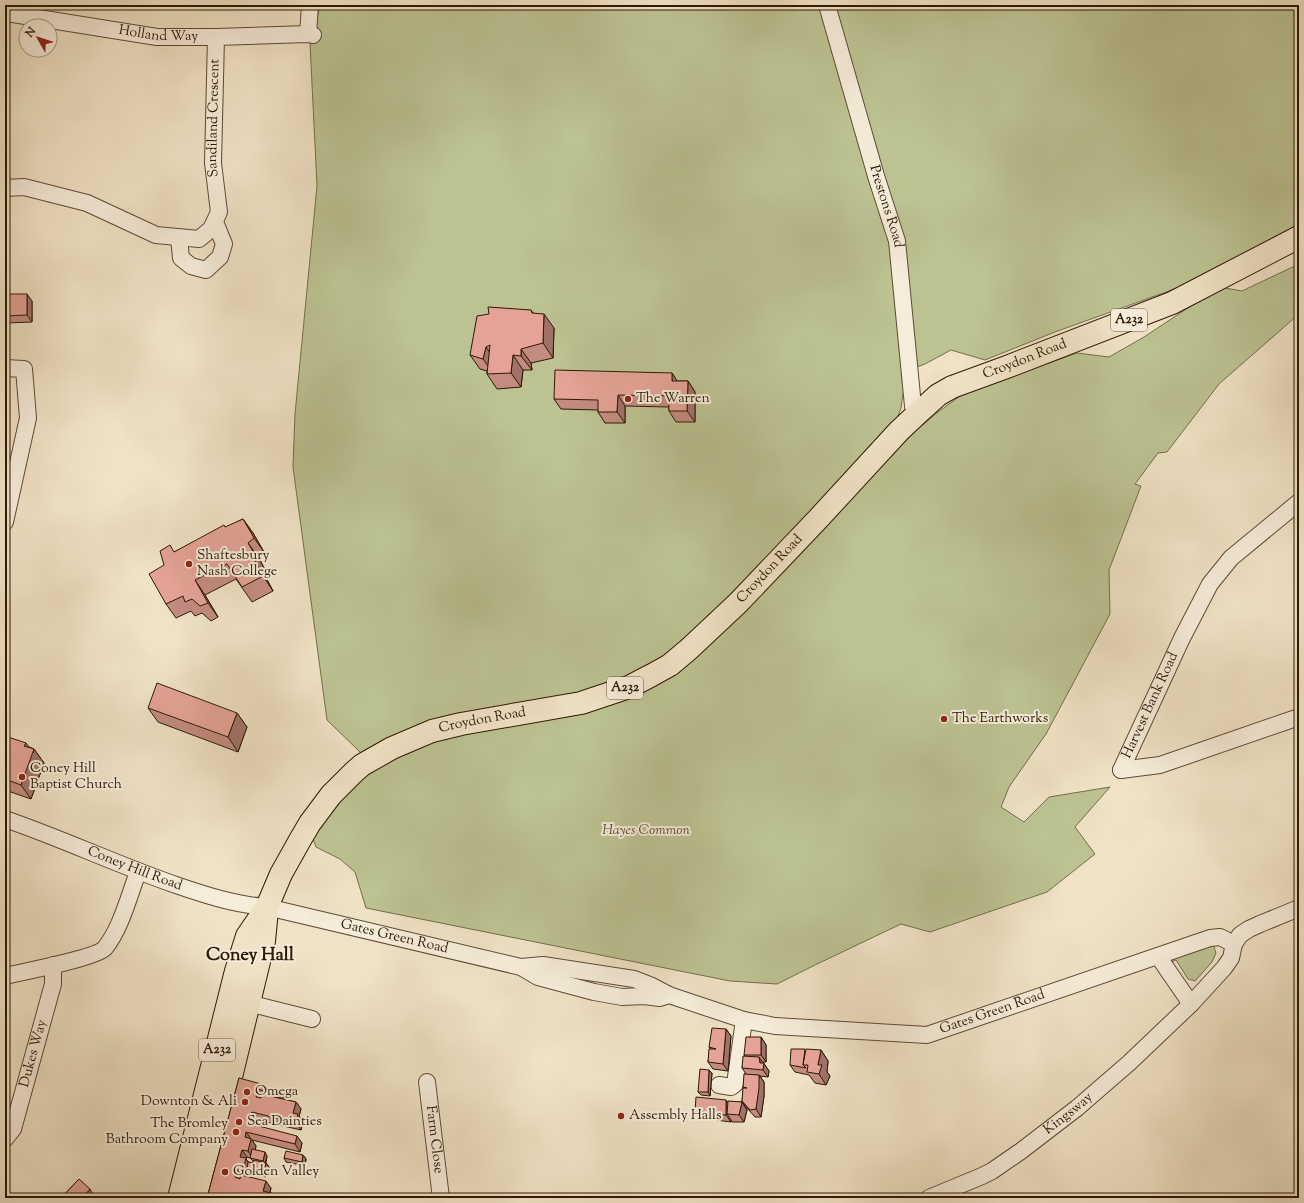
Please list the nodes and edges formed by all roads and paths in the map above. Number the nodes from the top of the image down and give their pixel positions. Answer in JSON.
{"nodes":[{"id":1,"x":310,"y":5,"type":"edge"},
{"id":2,"x":827,"y":5,"type":"edge"},
{"id":3,"x":5,"y":14,"type":"edge"},
{"id":4,"x":216,"y":37,"type":"junction"},
{"id":5,"x":5,"y":188,"type":"edge"},
{"id":6,"x":215,"y":222,"type":"junction"},
{"id":7,"x":1299,"y":237,"type":"edge"},
{"id":8,"x":179,"y":238,"type":"junction"},
{"id":9,"x":5,"y":368,"type":"edge"},
{"id":10,"x":917,"y":414,"type":"junction"},
{"id":11,"x":1299,"y":502,"type":"edge"},
{"id":12,"x":5,"y":522,"type":"edge"},
{"id":13,"x":1299,"y":717,"type":"edge"},
{"id":14,"x":5,"y":819,"type":"edge"},
{"id":15,"x":138,"y":872,"type":"junction"},
{"id":16,"x":267,"y":906,"type":"junction"},
{"id":17,"x":1299,"y":908,"type":"edge"},
{"id":18,"x":1234,"y":944,"type":"junction"},
{"id":19,"x":1158,"y":956,"type":"junction"},
{"id":20,"x":53,"y":965,"type":"junction"},
{"id":21,"x":5,"y":976,"type":"edge"},
{"id":22,"x":239,"y":1001,"type":"junction"},
{"id":23,"x":1190,"y":1004,"type":"junction"},
{"id":24,"x":312,"y":1019,"type":"dead end"},
{"id":25,"x":744,"y":1020,"type":"junction"},
{"id":26,"x":427,"y":1082,"type":"dead end"},
{"id":27,"x":719,"y":1085,"type":"dead end"},
{"id":28,"x":5,"y":1139,"type":"edge"},
{"id":29,"x":179,"y":1198,"type":"edge"},
{"id":30,"x":200,"y":1198,"type":"edge"},
{"id":31,"x":441,"y":1198,"type":"edge"},
{"id":32,"x":929,"y":1198,"type":"edge"}],
"edges":[{"from":1,"to":4,"type":"street","name":"Holland Way"},
{"from":2,"to":10,"type":"street","name":"Prestons Road"},
{"from":3,"to":4,"type":"street","name":"Holland Way"},
{"from":4,"to":6,"type":"street","name":"Sandiland Crescent"},
{"from":5,"to":8,"type":"street"},
{"from":6,"to":8,"type":"street"},
{"from":6,"to":8,"type":"street"},
{"from":7,"to":10,"type":"highway","name":"Croydon Road","number":"A232"},
{"from":9,"to":12,"type":"street"},
{"from":10,"to":16,"type":"highway","name":"Croydon Road","number":"A232"},
{"from":11,"to":13,"type":"street","name":"Harvest Bank Road"},
{"from":14,"to":15,"type":"street","name":"Coney Hill Road"},
{"from":15,"to":16,"type":"street","name":"Coney Hill Road"},
{"from":15,"to":20,"type":"street"},
{"from":16,"to":22,"type":"highway","name":"Croydon Road","number":"A232"},
{"from":16,"to":25,"type":"street","name":"Gates Green Road"},
{"from":17,"to":18,"type":"street"},
{"from":18,"to":19,"type":"street","name":"Gates Green Road"},
{"from":18,"to":23,"type":"street","name":"Kingsway"},
{"from":19,"to":23,"type":"street"},
{"from":19,"to":25,"type":"street","name":"Gates Green Road"},
{"from":20,"to":21,"type":"street"},
{"from":20,"to":28,"type":"street","name":"Dukes Way"},
{"from":22,"to":24,"type":"street"},
{"from":22,"to":29,"type":"highway","name":"Croydon Road","number":"A232"},
{"from":22,"to":30,"type":"highway","name":"Croydon Road","number":"A232"},
{"from":23,"to":32,"type":"street","name":"Kingsway"},
{"from":25,"to":27,"type":"street"},
{"from":26,"to":31,"type":"street","name":"Farm Close"}]}
